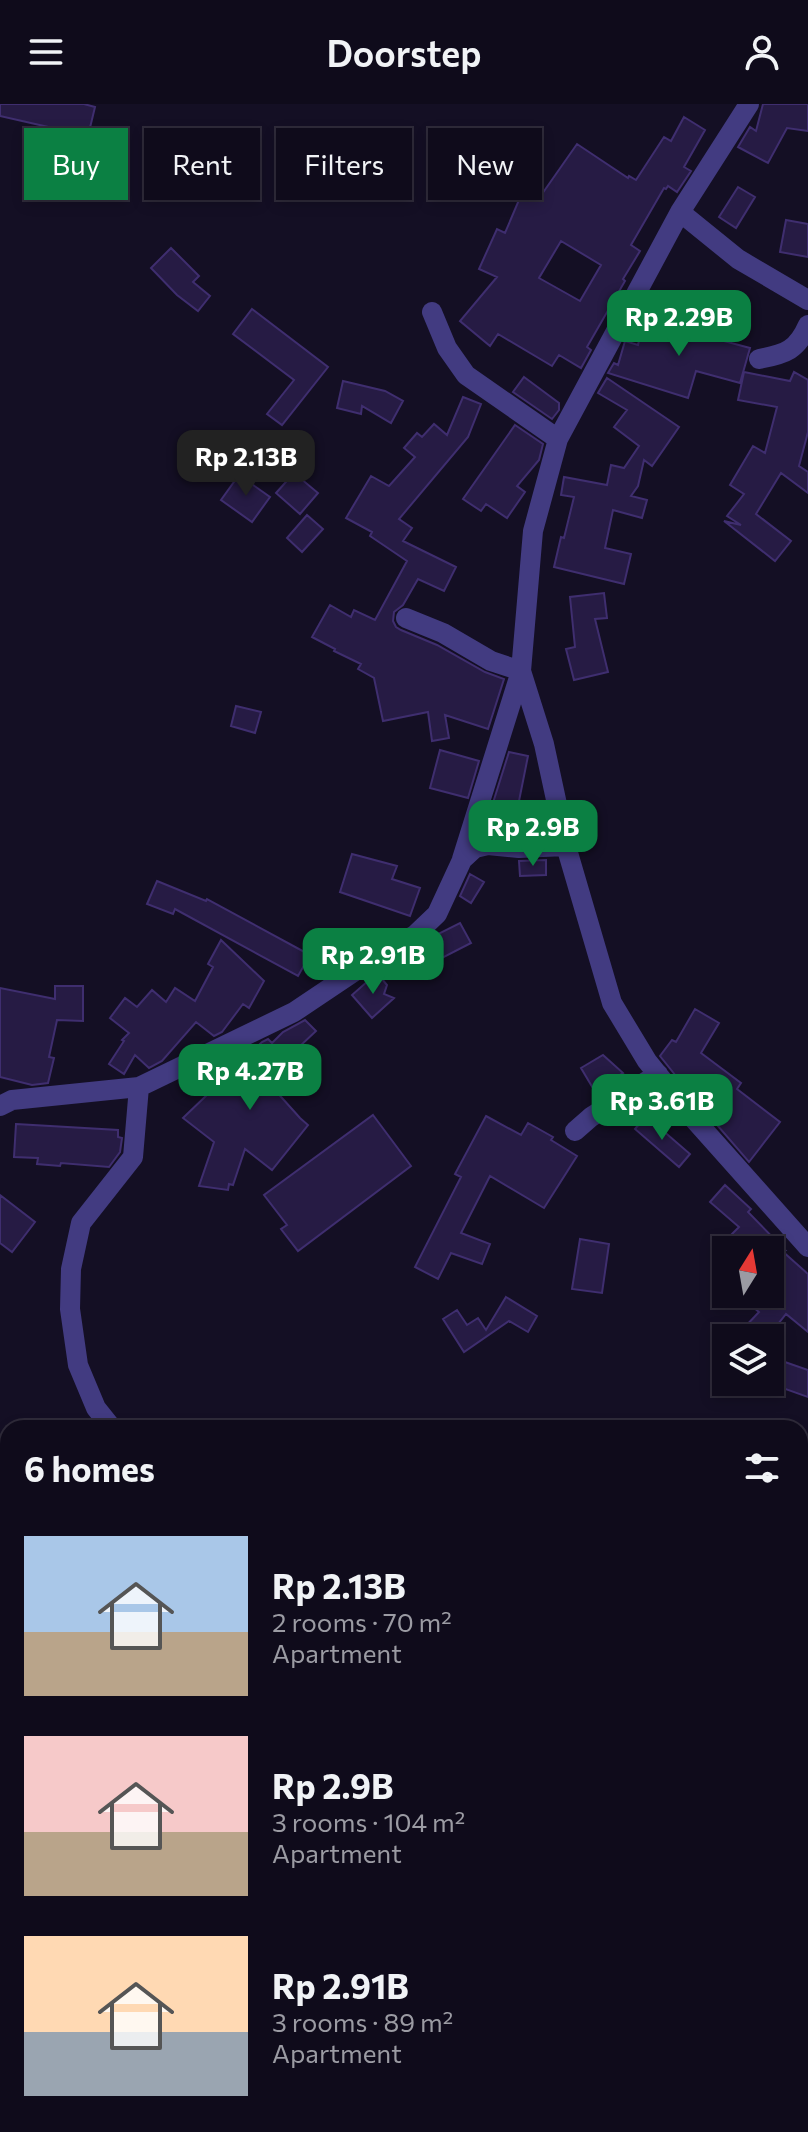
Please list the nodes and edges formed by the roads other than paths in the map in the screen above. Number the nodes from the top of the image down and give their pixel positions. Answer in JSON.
{"nodes":[{"id":1,"x":749,"y":104,"type":"edge"},
{"id":2,"x":680,"y":212,"type":"junction"},
{"id":3,"x":808,"y":300,"type":"edge"},
{"id":4,"x":432,"y":312,"type":"dead end"},
{"id":5,"x":808,"y":325,"type":"edge"},
{"id":6,"x":759,"y":359,"type":"dead end"},
{"id":7,"x":558,"y":439,"type":"junction"},
{"id":8,"x":406,"y":618,"type":"dead end"},
{"id":9,"x":521,"y":671,"type":"junction"},
{"id":10,"x":566,"y":846,"type":"junction"},
{"id":11,"x":462,"y":860,"type":"junction"},
{"id":12,"x":658,"y":1074,"type":"junction"},
{"id":13,"x":139,"y":1087,"type":"junction"},
{"id":14,"x":0,"y":1106,"type":"edge"},
{"id":15,"x":575,"y":1131,"type":"dead end"},
{"id":16,"x":808,"y":1247,"type":"edge"},
{"id":17,"x":106,"y":1420,"type":"edge"}],
"edges":[{"from":1,"to":2,"type":"street"},
{"from":2,"to":3,"type":"street"},
{"from":2,"to":7,"type":"street"},
{"from":4,"to":7,"type":"street"},
{"from":5,"to":6,"type":"street"},
{"from":7,"to":9,"type":"street"},
{"from":8,"to":9,"type":"street"},
{"from":9,"to":10,"type":"street"},
{"from":9,"to":11,"type":"street"},
{"from":10,"to":11,"type":"street"},
{"from":10,"to":12,"type":"street"},
{"from":11,"to":13,"type":"street"},
{"from":12,"to":15,"type":"street"},
{"from":12,"to":16,"type":"street"},
{"from":13,"to":14,"type":"street"},
{"from":13,"to":17,"type":"street"}]}
